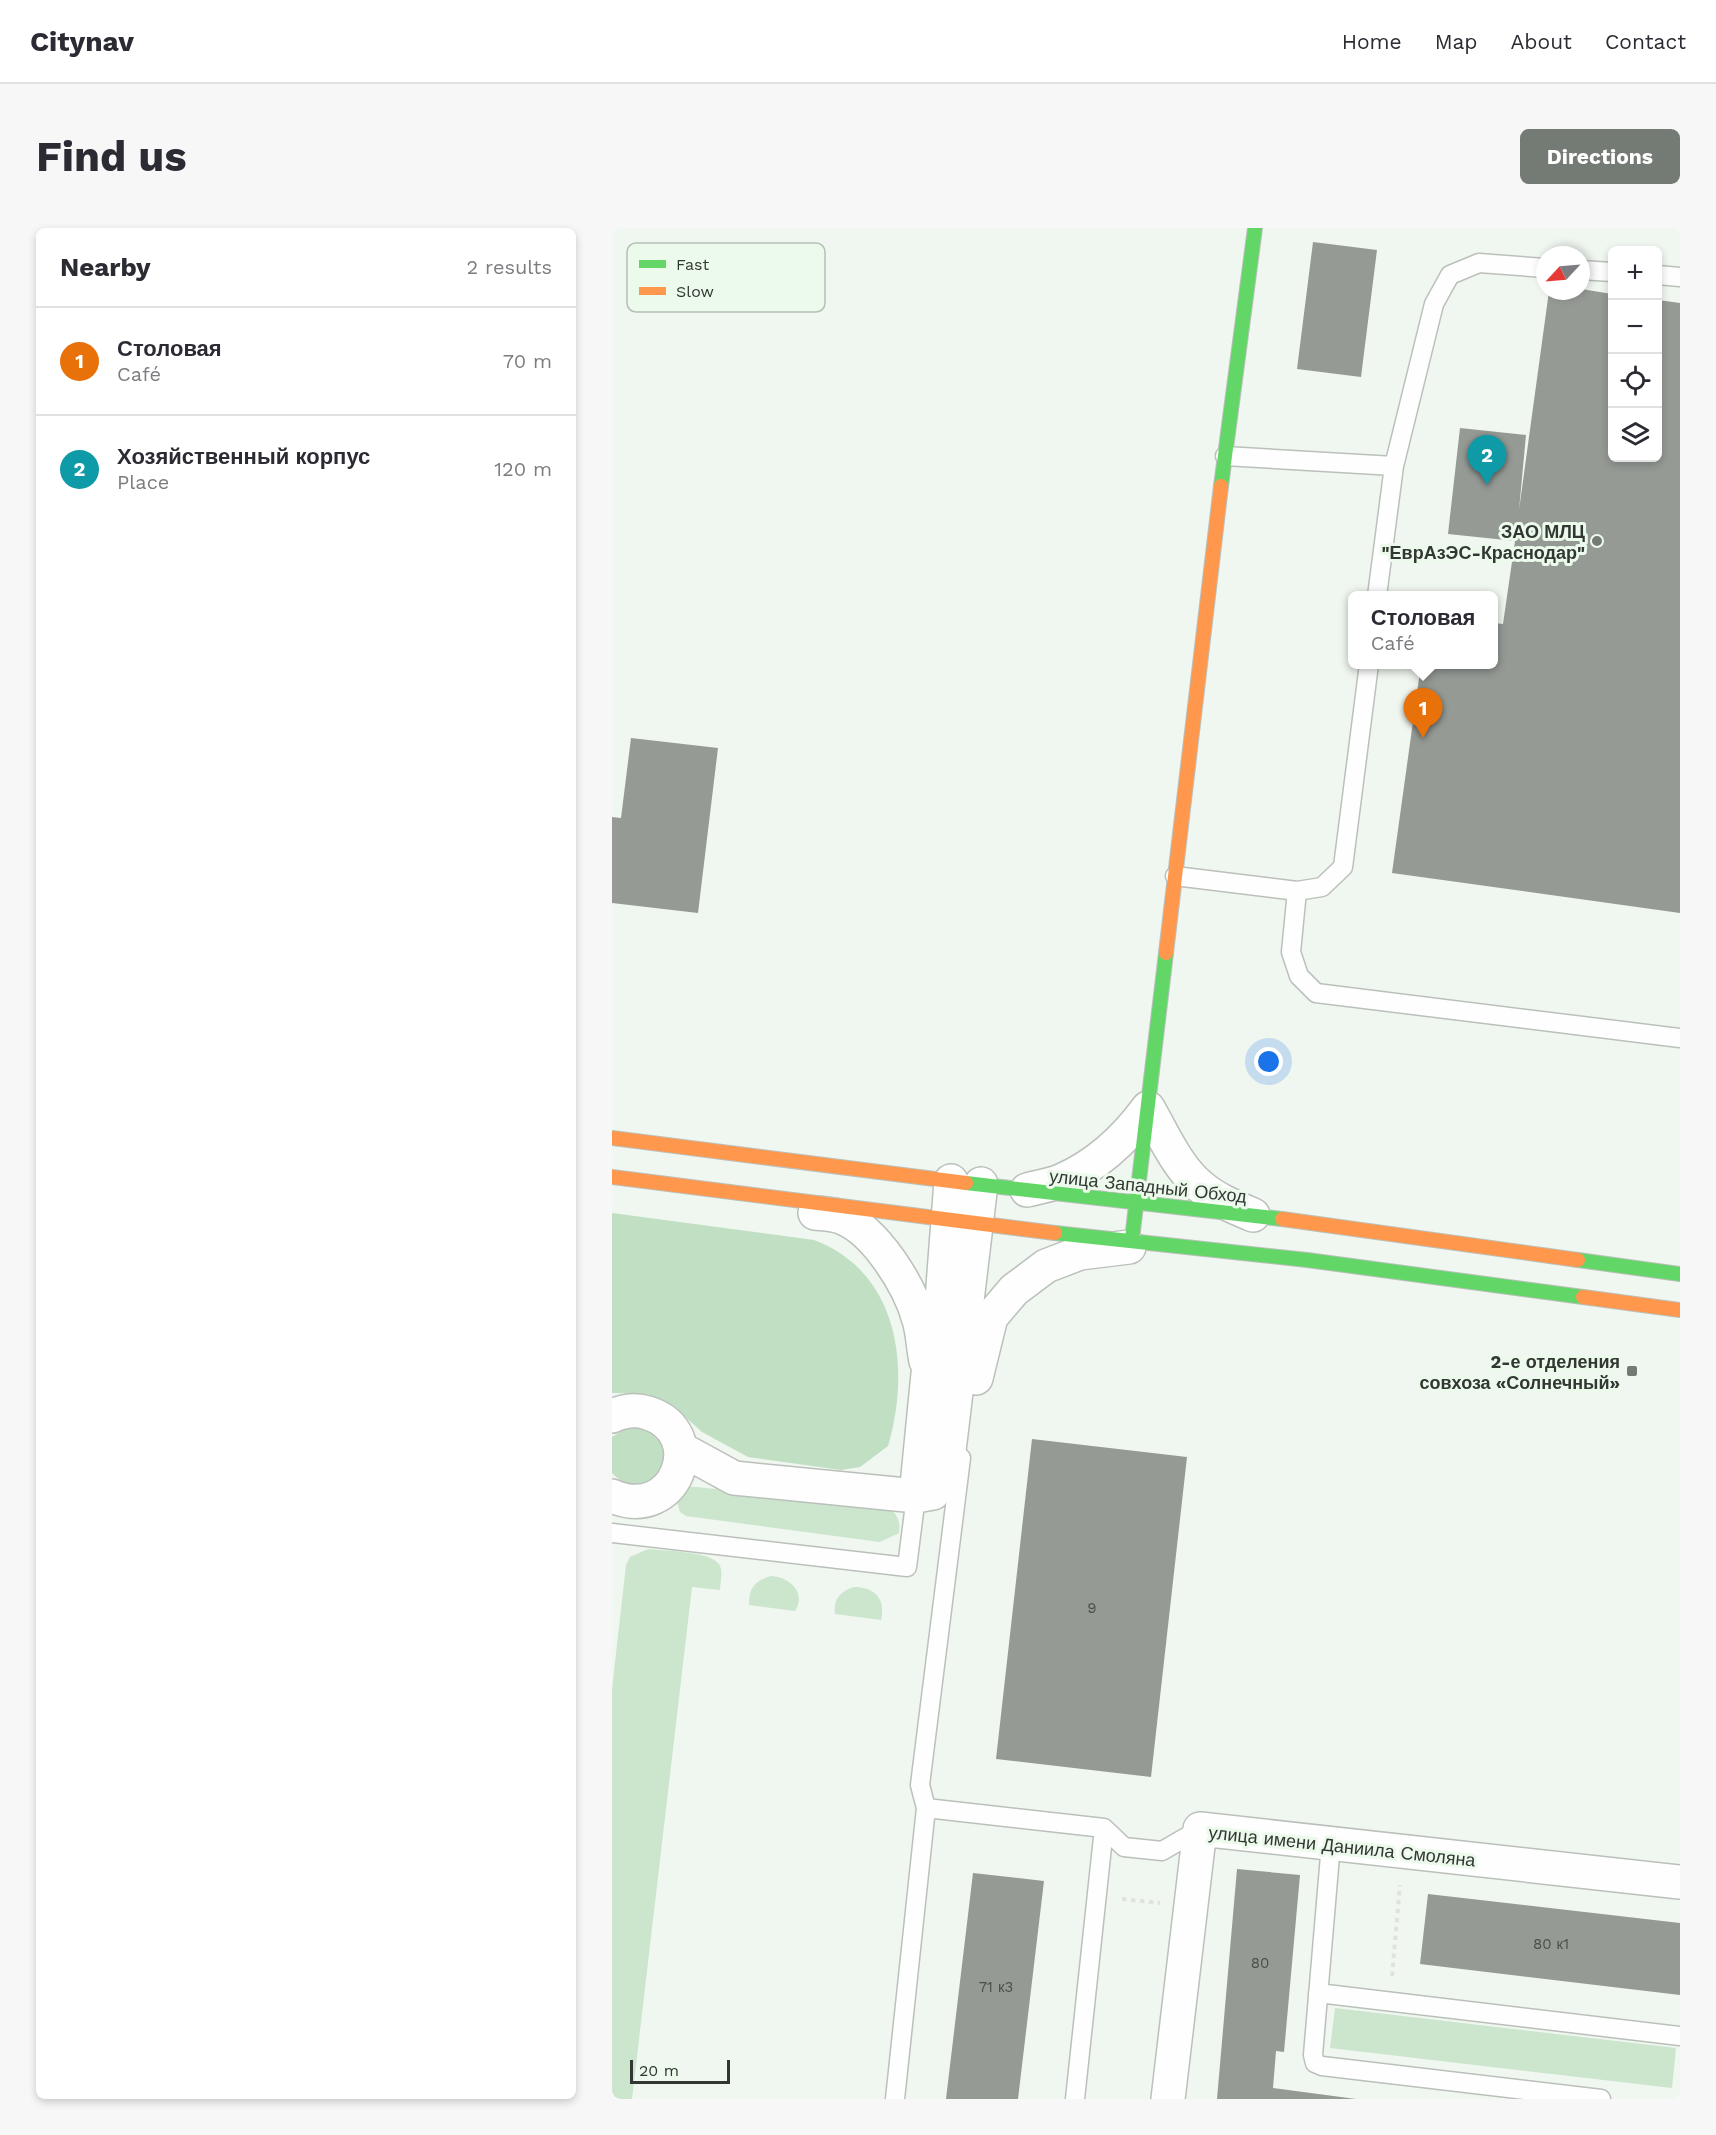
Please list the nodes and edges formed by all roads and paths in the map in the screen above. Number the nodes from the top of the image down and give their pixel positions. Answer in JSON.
{"nodes":[{"id":1,"x":1255,"y":228,"type":"edge"},
{"id":2,"x":1536,"y":266,"type":"edge"},
{"id":3,"x":1590,"y":271,"type":"edge"},
{"id":4,"x":1608,"y":272,"type":"edge"},
{"id":5,"x":1662,"y":275,"type":"edge"},
{"id":6,"x":1680,"y":277,"type":"edge"},
{"id":7,"x":1225,"y":456,"type":"junction"},
{"id":8,"x":1394,"y":466,"type":"junction"},
{"id":9,"x":1378,"y":591,"type":"edge"},
{"id":10,"x":1368,"y":669,"type":"edge"},
{"id":11,"x":1175,"y":876,"type":"junction"},
{"id":12,"x":1297,"y":891,"type":"junction"},
{"id":13,"x":1680,"y":1038,"type":"edge"},
{"id":14,"x":1148,"y":1108,"type":"junction"},
{"id":15,"x":612,"y":1138,"type":"edge"},
{"id":16,"x":612,"y":1177,"type":"edge"},
{"id":17,"x":966,"y":1182,"type":"junction"},
{"id":18,"x":1027,"y":1190,"type":"junction"},
{"id":19,"x":768,"y":1197,"type":"junction"},
{"id":20,"x":1138,"y":1202,"type":"junction"},
{"id":21,"x":1254,"y":1215,"type":"junction"},
{"id":22,"x":962,"y":1222,"type":"junction"},
{"id":23,"x":1132,"y":1239,"type":"junction"},
{"id":24,"x":1172,"y":1243,"type":"junction"},
{"id":25,"x":1680,"y":1274,"type":"edge"},
{"id":26,"x":1680,"y":1310,"type":"edge"},
{"id":27,"x":928,"y":1374,"type":"junction"},
{"id":28,"x":612,"y":1416,"type":"edge"},
{"id":29,"x":964,"y":1434,"type":"junction"},
{"id":30,"x":681,"y":1449,"type":"junction"},
{"id":31,"x":946,"y":1467,"type":"junction"},
{"id":32,"x":612,"y":1496,"type":"edge"},
{"id":33,"x":916,"y":1496,"type":"junction"},
{"id":34,"x":612,"y":1533,"type":"edge"},
{"id":35,"x":926,"y":1808,"type":"junction"},
{"id":36,"x":1104,"y":1828,"type":"junction"},
{"id":37,"x":1200,"y":1829,"type":"junction"},
{"id":38,"x":1331,"y":1844,"type":"junction"},
{"id":39,"x":1401,"y":1881,"type":"dead end"},
{"id":40,"x":1680,"y":1882,"type":"edge"},
{"id":41,"x":1097,"y":1897,"type":"junction"},
{"id":42,"x":1191,"y":1906,"type":"junction"},
{"id":43,"x":1318,"y":1994,"type":"junction"},
{"id":44,"x":1389,"y":2002,"type":"junction"},
{"id":45,"x":1680,"y":2036,"type":"edge"},
{"id":46,"x":895,"y":2099,"type":"edge"},
{"id":47,"x":1075,"y":2099,"type":"edge"},
{"id":48,"x":1168,"y":2099,"type":"edge"},
{"id":49,"x":1601,"y":2099,"type":"edge"}],
"edges":[{"from":1,"to":7,"type":"main road"},
{"from":2,"to":8,"type":"lane"},
{"from":3,"to":4,"type":"lane"},
{"from":5,"to":6,"type":"lane"},
{"from":7,"to":8,"type":"lane"},
{"from":7,"to":11,"type":"main road"},
{"from":8,"to":9,"type":"lane"},
{"from":10,"to":12,"type":"lane"},
{"from":11,"to":12,"type":"lane"},
{"from":11,"to":14,"type":"main road"},
{"from":12,"to":13,"type":"lane"},
{"from":14,"to":18,"type":"street"},
{"from":14,"to":20,"type":"main road"},
{"from":14,"to":21,"type":"street"},
{"from":15,"to":17,"type":"main road","name":"улица Западный Обход"},
{"from":16,"to":19,"type":"main road"},
{"from":17,"to":18,"type":"main road","name":"улица Западный Обход"},
{"from":17,"to":22,"type":"street"},
{"from":18,"to":20,"type":"main road","name":"улица Западный Обход"},
{"from":19,"to":22,"type":"main road"},
{"from":19,"to":27,"type":"street"},
{"from":20,"to":21,"type":"main road","name":"улица Западный Обход"},
{"from":20,"to":23,"type":"main road"},
{"from":21,"to":25,"type":"main road","name":"улица Западный Обход"},
{"from":22,"to":23,"type":"main road"},
{"from":22,"to":27,"type":"street"},
{"from":22,"to":31,"type":"street"},
{"from":23,"to":24,"type":"main road"},
{"from":24,"to":26,"type":"main road"},
{"from":24,"to":29,"type":"street"},
{"from":27,"to":33,"type":"street"},
{"from":28,"to":30,"type":"street"},
{"from":29,"to":31,"type":"street"},
{"from":29,"to":35,"type":"lane"},
{"from":30,"to":32,"type":"street"},
{"from":30,"to":33,"type":"street"},
{"from":31,"to":33,"type":"street"},
{"from":33,"to":34,"type":"lane"},
{"from":35,"to":36,"type":"lane"},
{"from":35,"to":46,"type":"lane"},
{"from":36,"to":37,"type":"lane"},
{"from":36,"to":41,"type":"lane"},
{"from":37,"to":38,"type":"street","name":"улица имени Даниила Смоляна"},
{"from":37,"to":42,"type":"street","name":"улица имени Даниила Смоляна"},
{"from":38,"to":40,"type":"street","name":"улица имени Даниила Смоляна"},
{"from":38,"to":43,"type":"lane"},
{"from":39,"to":44,"type":"path"},
{"from":41,"to":42,"type":"path"},
{"from":41,"to":47,"type":"lane"},
{"from":42,"to":48,"type":"street","name":"улица имени Даниила Смоляна"},
{"from":43,"to":44,"type":"lane"},
{"from":43,"to":49,"type":"lane"},
{"from":44,"to":45,"type":"lane"}]}
